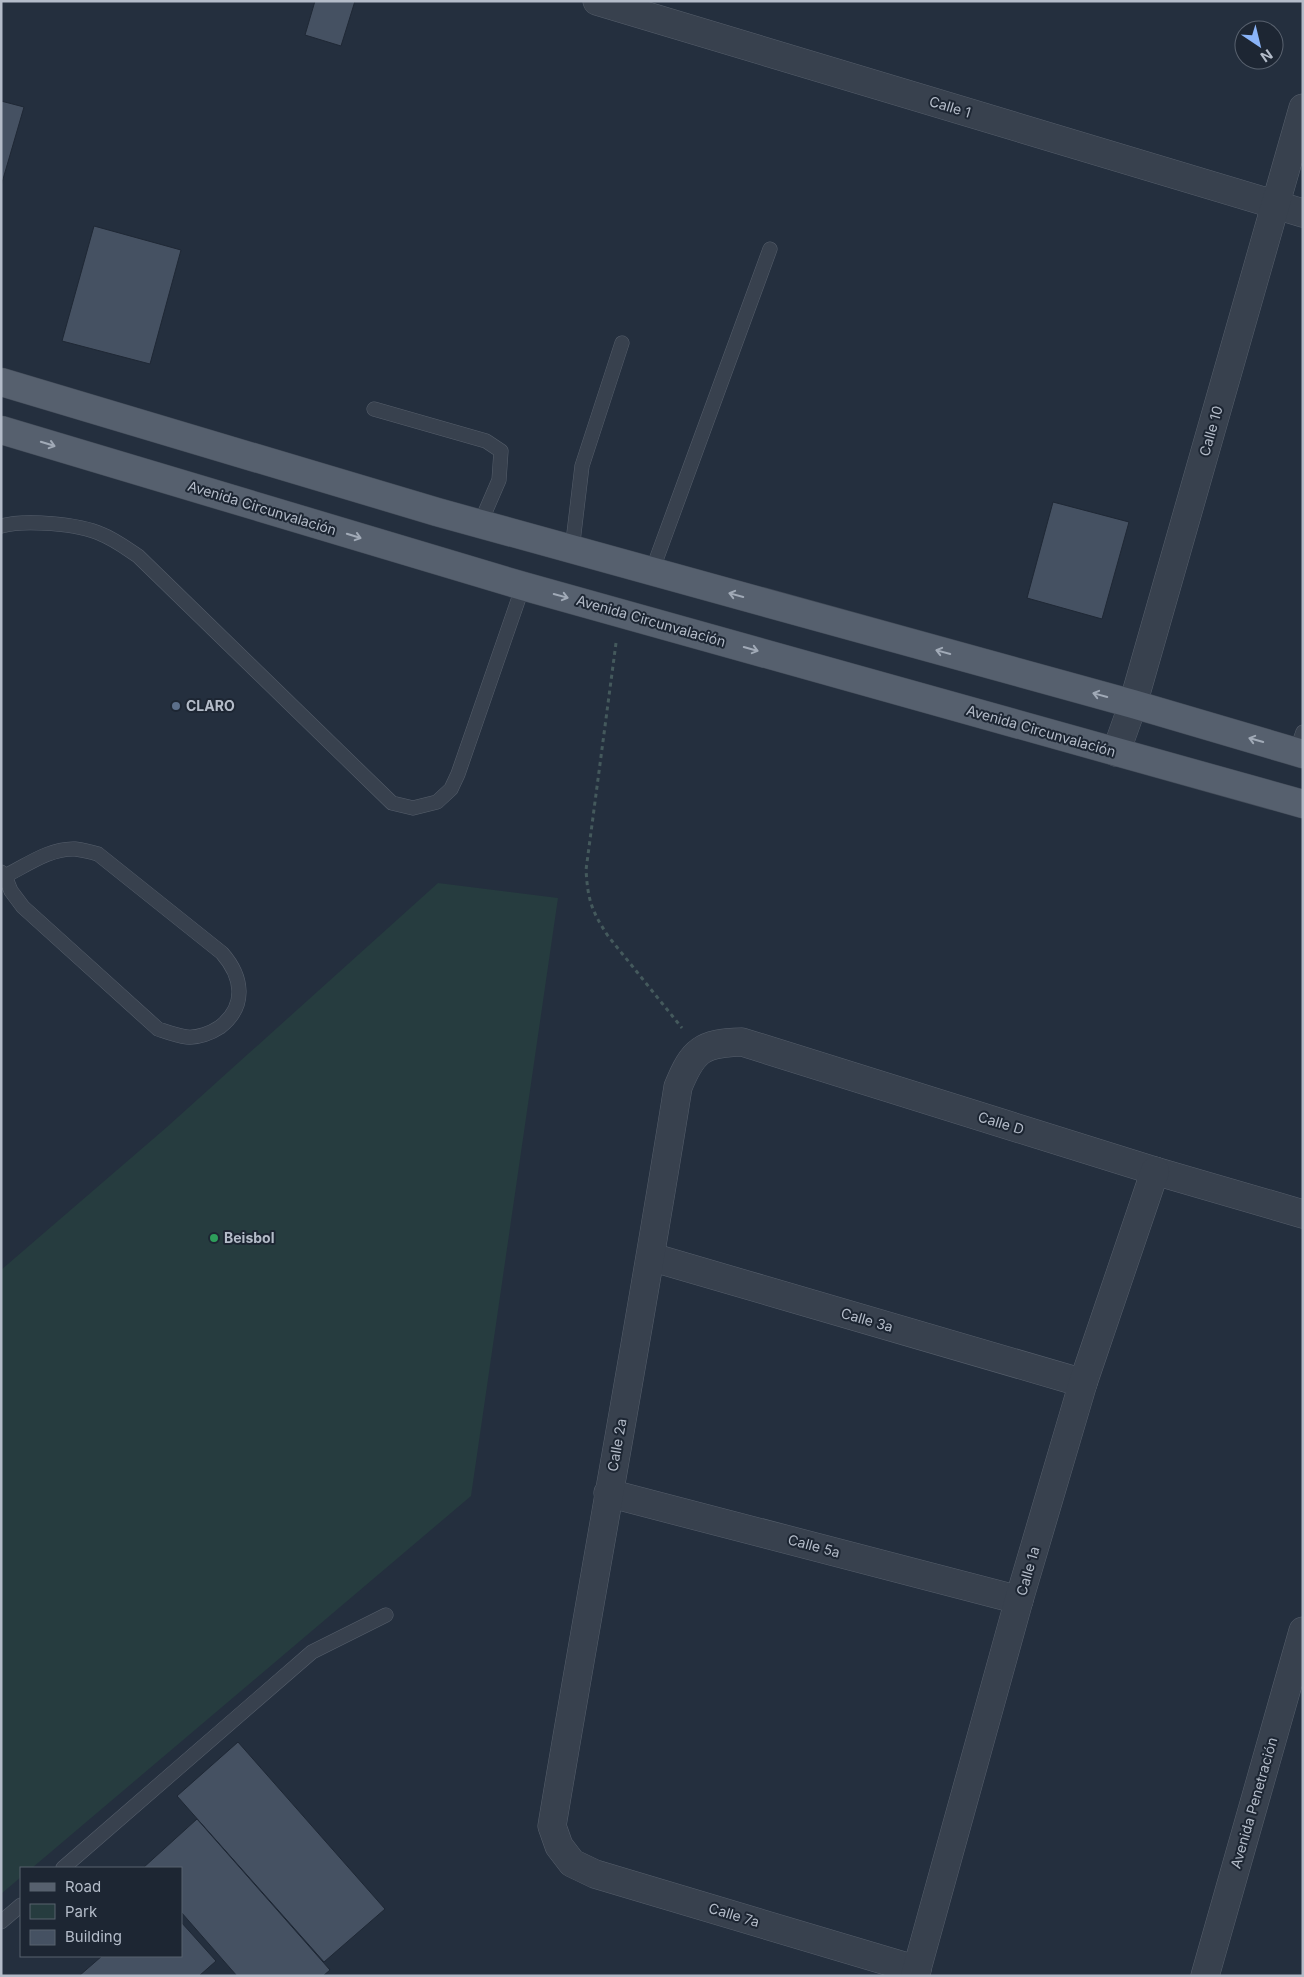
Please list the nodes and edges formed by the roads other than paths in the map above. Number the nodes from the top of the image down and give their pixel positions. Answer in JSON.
{"nodes":[{"id":1,"x":597,"y":1,"type":"edge"},
{"id":2,"x":1303,"y":108,"type":"edge"},
{"id":3,"x":1276,"y":205,"type":"junction"},
{"id":4,"x":1303,"y":213,"type":"edge"},
{"id":5,"x":770,"y":250,"type":"dead end"},
{"id":6,"x":622,"y":343,"type":"dead end"},
{"id":7,"x":1,"y":382,"type":"edge"},
{"id":8,"x":374,"y":409,"type":"dead end"},
{"id":9,"x":1,"y":430,"type":"edge"},
{"id":10,"x":480,"y":524,"type":"junction"},
{"id":11,"x":1,"y":526,"type":"edge"},
{"id":12,"x":572,"y":550,"type":"junction"},
{"id":13,"x":652,"y":571,"type":"junction"},
{"id":14,"x":522,"y":586,"type":"junction"},
{"id":15,"x":1133,"y":704,"type":"junction"},
{"id":16,"x":1301,"y":746,"type":"edge"},
{"id":17,"x":1116,"y":752,"type":"junction"},
{"id":18,"x":1303,"y":804,"type":"edge"},
{"id":19,"x":3,"y":874,"type":"edge"},
{"id":20,"x":700,"y":1050,"type":"joint"},
{"id":21,"x":1156,"y":1171,"type":"junction"},
{"id":22,"x":1303,"y":1214,"type":"edge"},
{"id":23,"x":651,"y":1257,"type":"junction"},
{"id":24,"x":1083,"y":1383,"type":"junction"},
{"id":25,"x":608,"y":1493,"type":"junction"},
{"id":26,"x":1019,"y":1600,"type":"junction"},
{"id":27,"x":386,"y":1615,"type":"dead end"},
{"id":28,"x":1303,"y":1631,"type":"edge"},
{"id":29,"x":559,"y":1846,"type":"joint"},
{"id":30,"x":64,"y":1867,"type":"edge"},
{"id":31,"x":20,"y":1906,"type":"edge"},
{"id":32,"x":1,"y":1922,"type":"edge"},
{"id":33,"x":916,"y":1973,"type":"edge"},
{"id":34,"x":1205,"y":1976,"type":"edge"}],
"edges":[{"from":1,"to":3,"type":"street","name":"Calle 1"},
{"from":2,"to":3,"type":"street","name":"Calle 10"},
{"from":3,"to":4,"type":"street","name":"Calle 1"},
{"from":3,"to":15,"type":"street","name":"Calle 10"},
{"from":5,"to":13,"type":"lane"},
{"from":6,"to":12,"type":"lane"},
{"from":7,"to":10,"type":"main road"},
{"from":8,"to":10,"type":"lane"},
{"from":9,"to":14,"type":"main road","name":"Avenida Circunvalación","one_way":true},
{"from":10,"to":12,"type":"main road"},
{"from":11,"to":14,"type":"lane"},
{"from":12,"to":13,"type":"main road"},
{"from":15,"to":13,"type":"main road","one_way":true},
{"from":14,"to":17,"type":"main road","name":"Avenida Circunvalación","one_way":true},
{"from":16,"to":15,"type":"main road","one_way":true},
{"from":15,"to":17,"type":"street","name":"Calle 10"},
{"from":17,"to":18,"type":"main road","name":"Avenida Circunvalación"},
{"from":19,"to":19,"type":"lane"},
{"from":20,"to":21,"type":"street","name":"Calle D"},
{"from":20,"to":23,"type":"street","name":"Calle 2a"},
{"from":21,"to":22,"type":"street","name":"Calle D"},
{"from":21,"to":24,"type":"street","name":"Calle 1a"},
{"from":23,"to":24,"type":"street","name":"Calle 3a"},
{"from":23,"to":25,"type":"street","name":"Calle 2a"},
{"from":24,"to":26,"type":"street","name":"Calle 1a"},
{"from":25,"to":26,"type":"street","name":"Calle 5a"},
{"from":25,"to":29,"type":"street","name":"Calle 2a"},
{"from":26,"to":33,"type":"street","name":"Calle 1a"},
{"from":27,"to":30,"type":"lane"},
{"from":28,"to":34,"type":"street","name":"Avenida Penetración"},
{"from":29,"to":33,"type":"street","name":"Calle 7a"},
{"from":31,"to":32,"type":"lane"}]}
